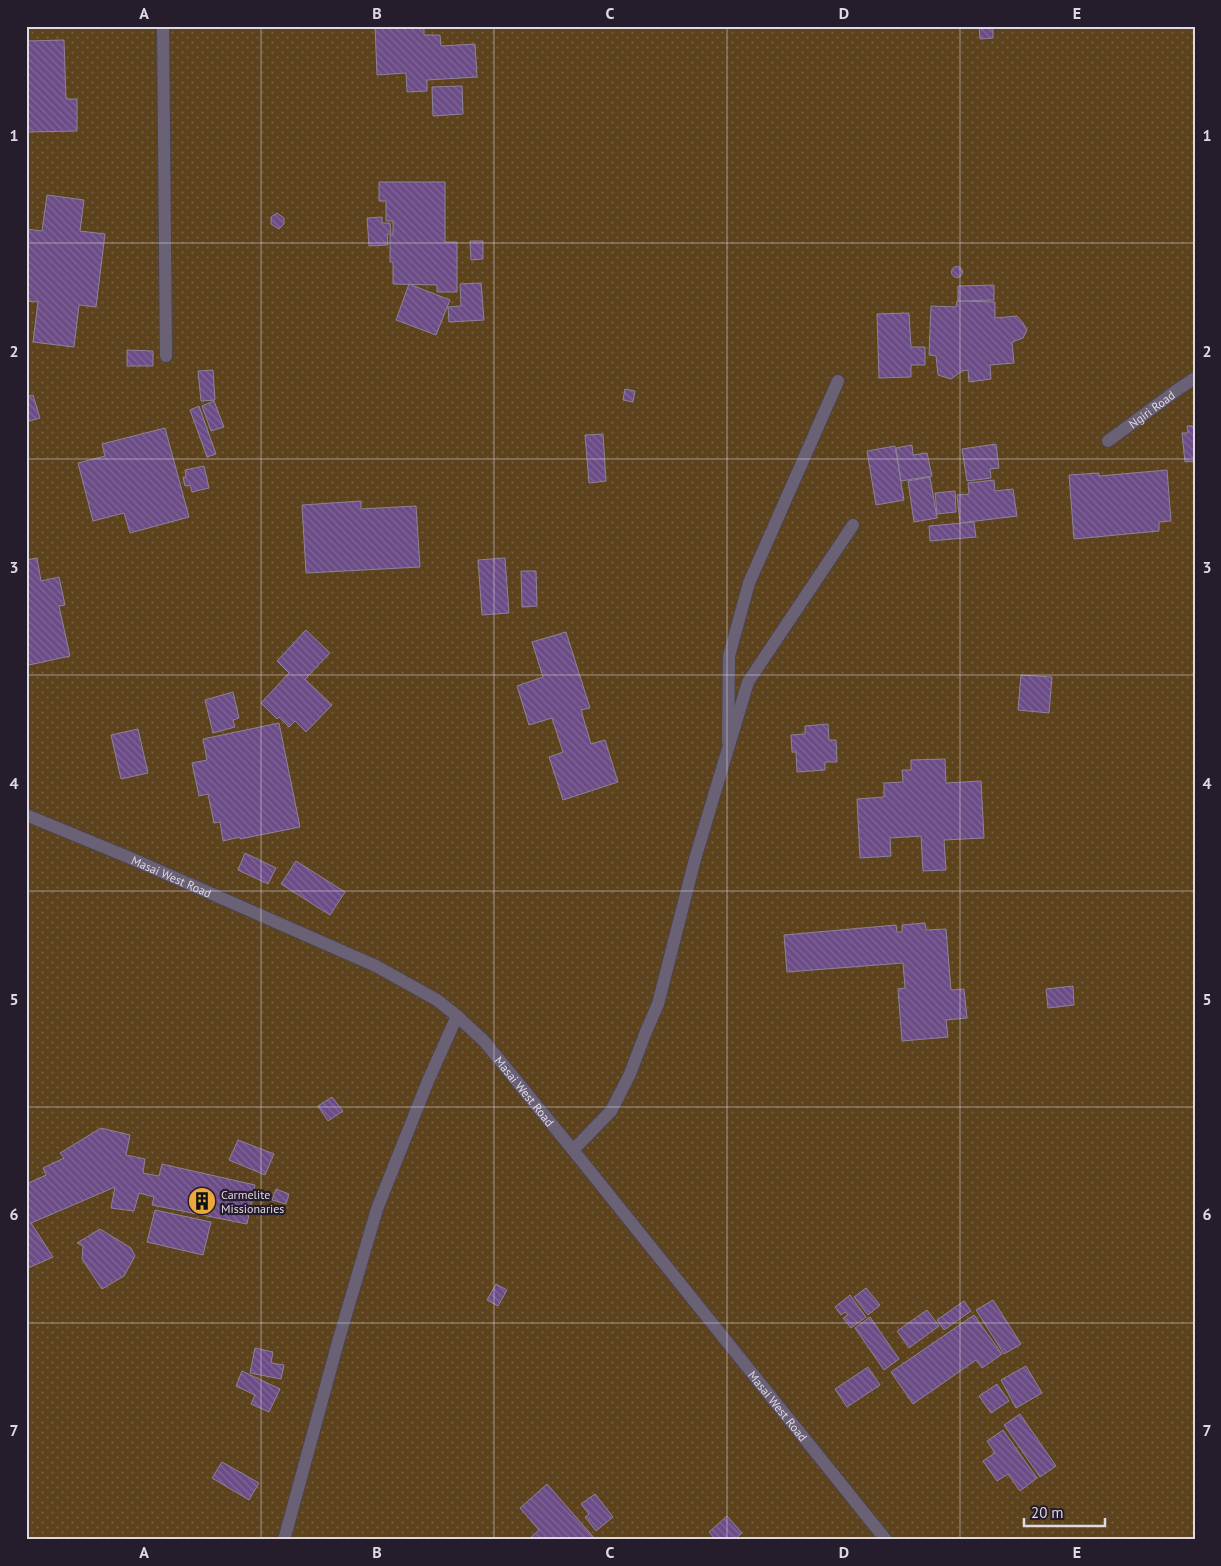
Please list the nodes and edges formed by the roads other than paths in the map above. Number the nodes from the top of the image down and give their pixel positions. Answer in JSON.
{"nodes":[{"id":1,"x":163,"y":26,"type":"edge"},
{"id":2,"x":166,"y":356,"type":"dead end"},
{"id":3,"x":1195,"y":378,"type":"edge"},
{"id":4,"x":838,"y":381,"type":"dead end"},
{"id":5,"x":1108,"y":441,"type":"dead end"},
{"id":6,"x":853,"y":525,"type":"dead end"},
{"id":7,"x":728,"y":747,"type":"junction"},
{"id":8,"x":26,"y":815,"type":"edge"},
{"id":9,"x":457,"y":1016,"type":"junction"},
{"id":10,"x":573,"y":1150,"type":"junction"},
{"id":11,"x":284,"y":1540,"type":"edge"},
{"id":12,"x":886,"y":1540,"type":"edge"}],
"edges":[{"from":1,"to":2,"type":"street"},
{"from":3,"to":5,"type":"street","name":"Ngiri Road"},
{"from":4,"to":7,"type":"street"},
{"from":6,"to":7,"type":"street"},
{"from":7,"to":10,"type":"street"},
{"from":8,"to":9,"type":"street","name":"Masai West Road"},
{"from":9,"to":10,"type":"street","name":"Masai West Road"},
{"from":9,"to":11,"type":"street"},
{"from":10,"to":12,"type":"street","name":"Masai West Road"}]}
